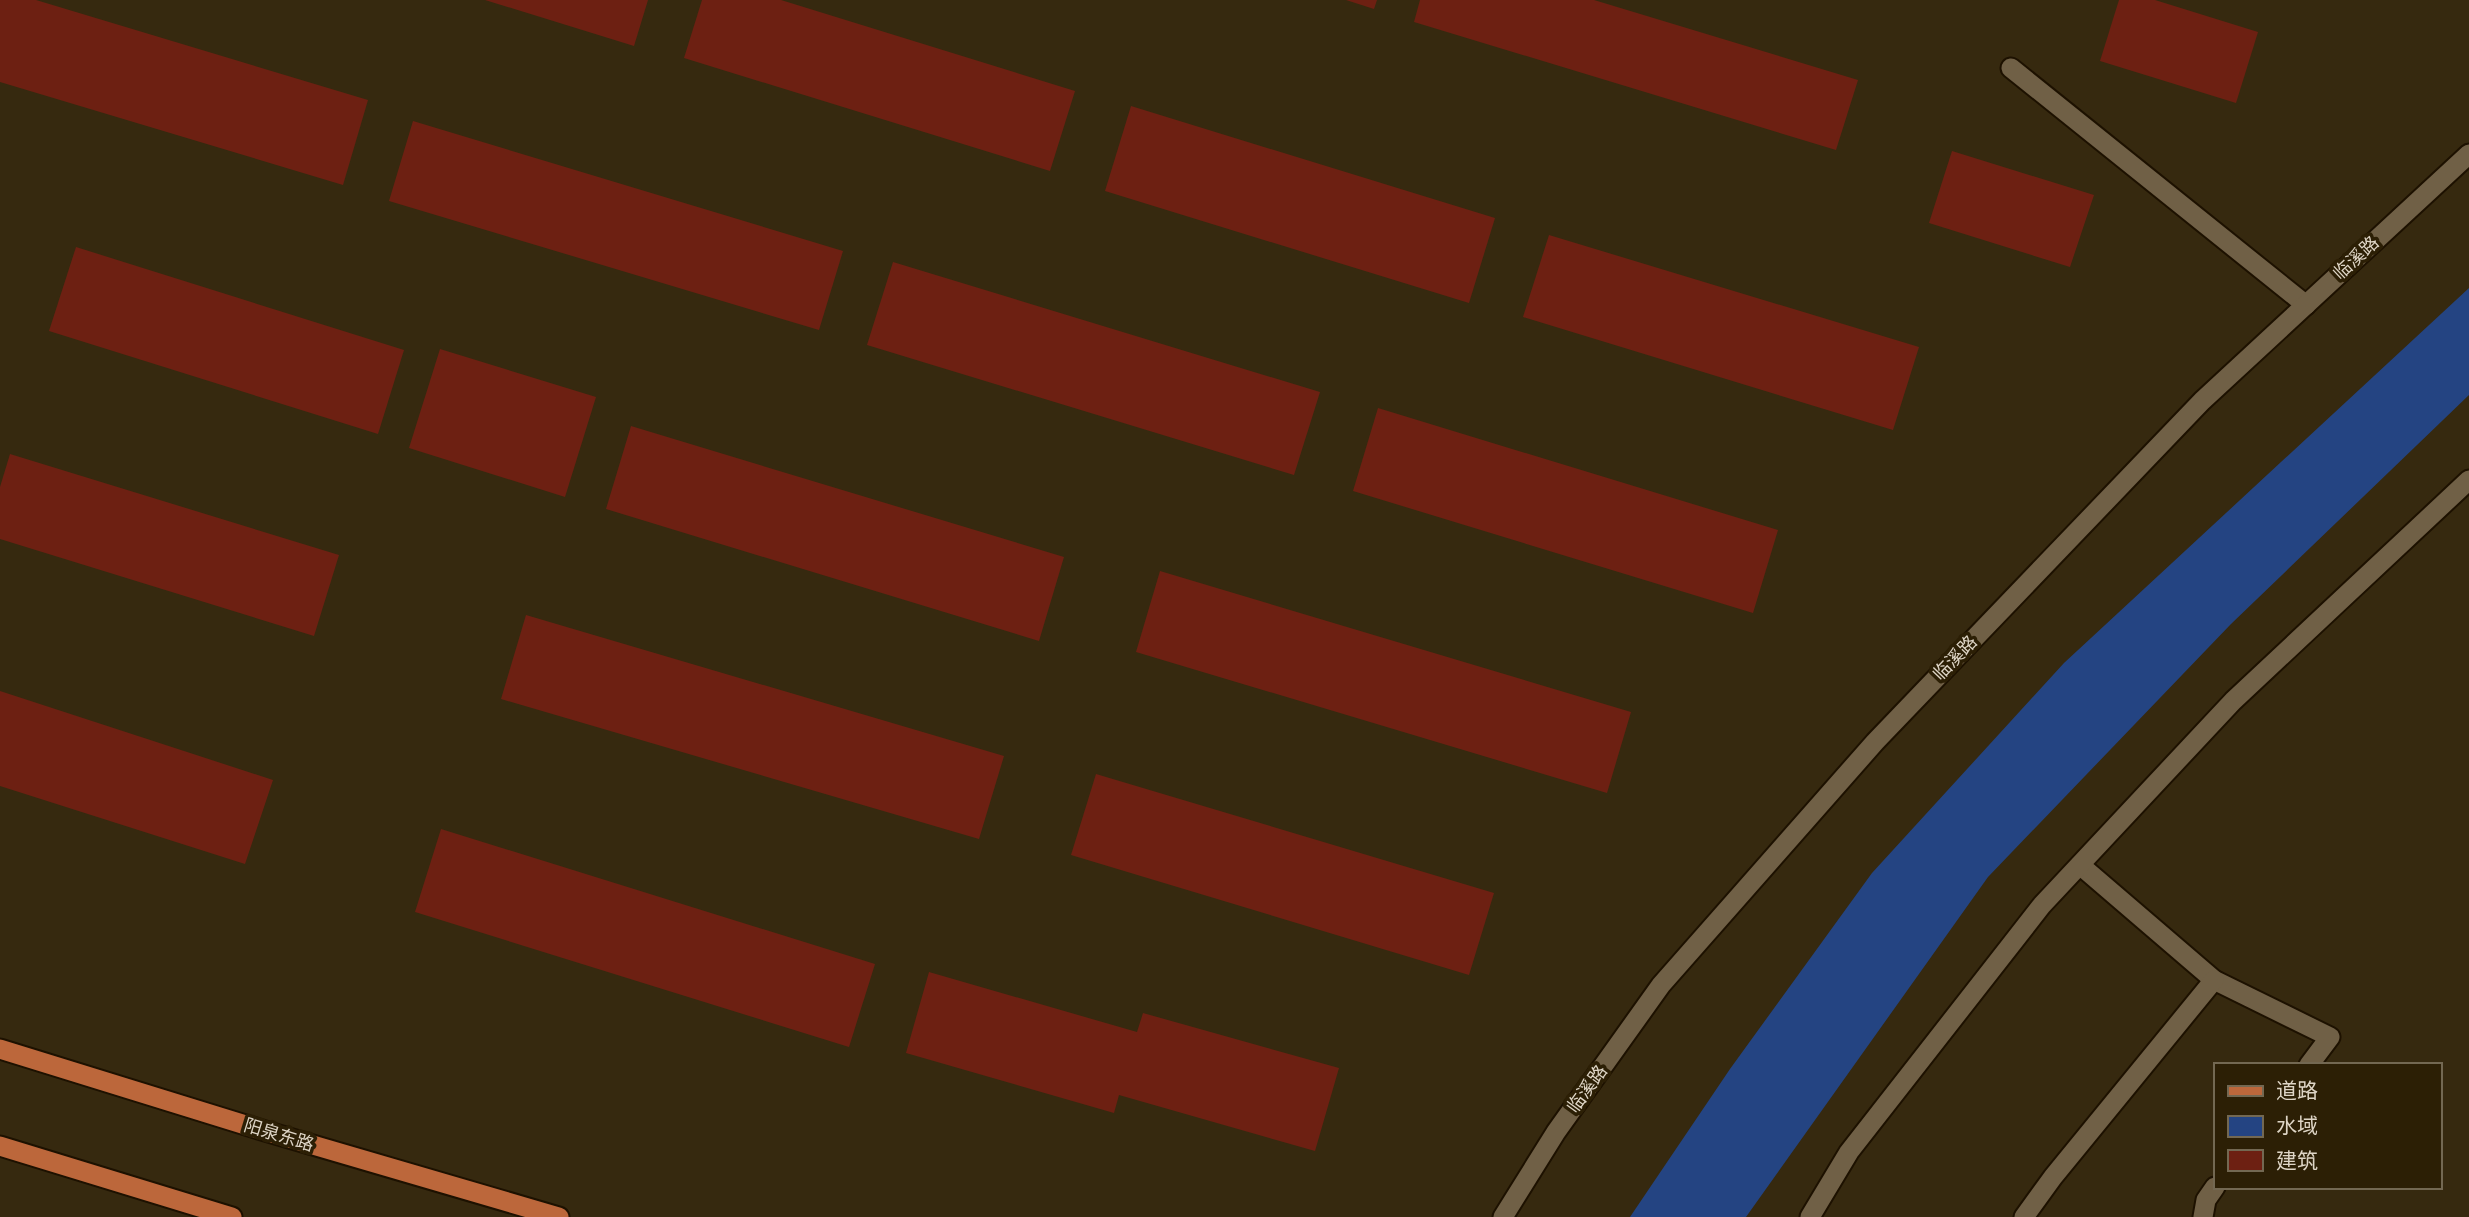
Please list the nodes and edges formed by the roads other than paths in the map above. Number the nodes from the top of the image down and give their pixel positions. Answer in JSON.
{"nodes":[{"id":1,"x":2011,"y":68,"type":"dead end"},
{"id":2,"x":2469,"y":155,"type":"edge"},
{"id":3,"x":2306,"y":305,"type":"junction"},
{"id":4,"x":2469,"y":480,"type":"edge"},
{"id":5,"x":2080,"y":865,"type":"junction"},
{"id":6,"x":2214,"y":980,"type":"junction"},
{"id":7,"x":0,"y":1049,"type":"edge"},
{"id":8,"x":2310,"y":1063,"type":"edge"},
{"id":9,"x":0,"y":1146,"type":"edge"},
{"id":10,"x":2214,"y":1188,"type":"edge"},
{"id":11,"x":232,"y":1217,"type":"edge"},
{"id":12,"x":559,"y":1217,"type":"edge"},
{"id":13,"x":1503,"y":1217,"type":"edge"},
{"id":14,"x":1810,"y":1217,"type":"edge"},
{"id":15,"x":2024,"y":1217,"type":"edge"},
{"id":16,"x":2203,"y":1217,"type":"edge"}],
"edges":[{"from":1,"to":3,"type":"street"},
{"from":2,"to":3,"type":"street","name":"临溪路"},
{"from":3,"to":13,"type":"street","name":"临溪路"},
{"from":4,"to":5,"type":"street"},
{"from":5,"to":6,"type":"street"},
{"from":5,"to":14,"type":"street"},
{"from":6,"to":8,"type":"street"},
{"from":6,"to":15,"type":"street"},
{"from":7,"to":12,"type":"main road","name":"阳泉东路"},
{"from":9,"to":11,"type":"main road"},
{"from":10,"to":16,"type":"street"}]}
